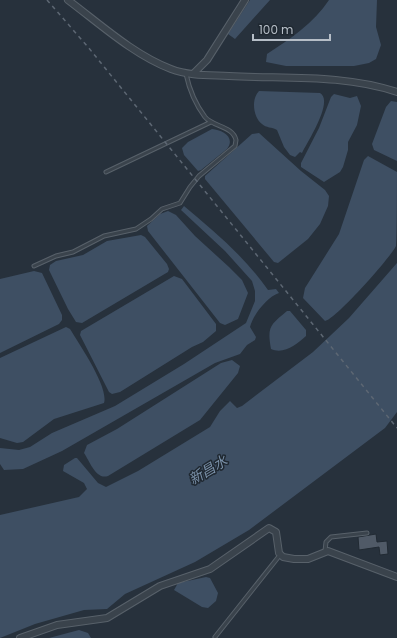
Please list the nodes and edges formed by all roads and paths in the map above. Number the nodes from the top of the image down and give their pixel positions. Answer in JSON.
{"nodes":[{"id":1,"x":68,"y":0,"type":"edge"},
{"id":2,"x":245,"y":0,"type":"edge"},
{"id":3,"x":186,"y":72,"type":"junction"},
{"id":4,"x":194,"y":73,"type":"junction"},
{"id":5,"x":397,"y":92,"type":"edge"},
{"id":6,"x":211,"y":122,"type":"junction"},
{"id":7,"x":106,"y":172,"type":"dead end"},
{"id":8,"x":34,"y":266,"type":"dead end"},
{"id":9,"x":367,"y":533,"type":"dead end"},
{"id":10,"x":325,"y":551,"type":"junction"},
{"id":11,"x":280,"y":555,"type":"junction"},
{"id":12,"x":397,"y":577,"type":"edge"},
{"id":13,"x":215,"y":637,"type":"edge"},
{"id":14,"x":20,"y":638,"type":"edge"}],
"edges":[{"from":1,"to":3,"type":"street"},
{"from":2,"to":4,"type":"street"},
{"from":3,"to":4,"type":"street"},
{"from":3,"to":6,"type":"lane"},
{"from":4,"to":5,"type":"street"},
{"from":6,"to":7,"type":"lane"},
{"from":6,"to":8,"type":"lane"},
{"from":9,"to":10,"type":"lane"},
{"from":10,"to":11,"type":"street"},
{"from":10,"to":12,"type":"street"},
{"from":11,"to":13,"type":"lane"},
{"from":11,"to":14,"type":"street"}]}
